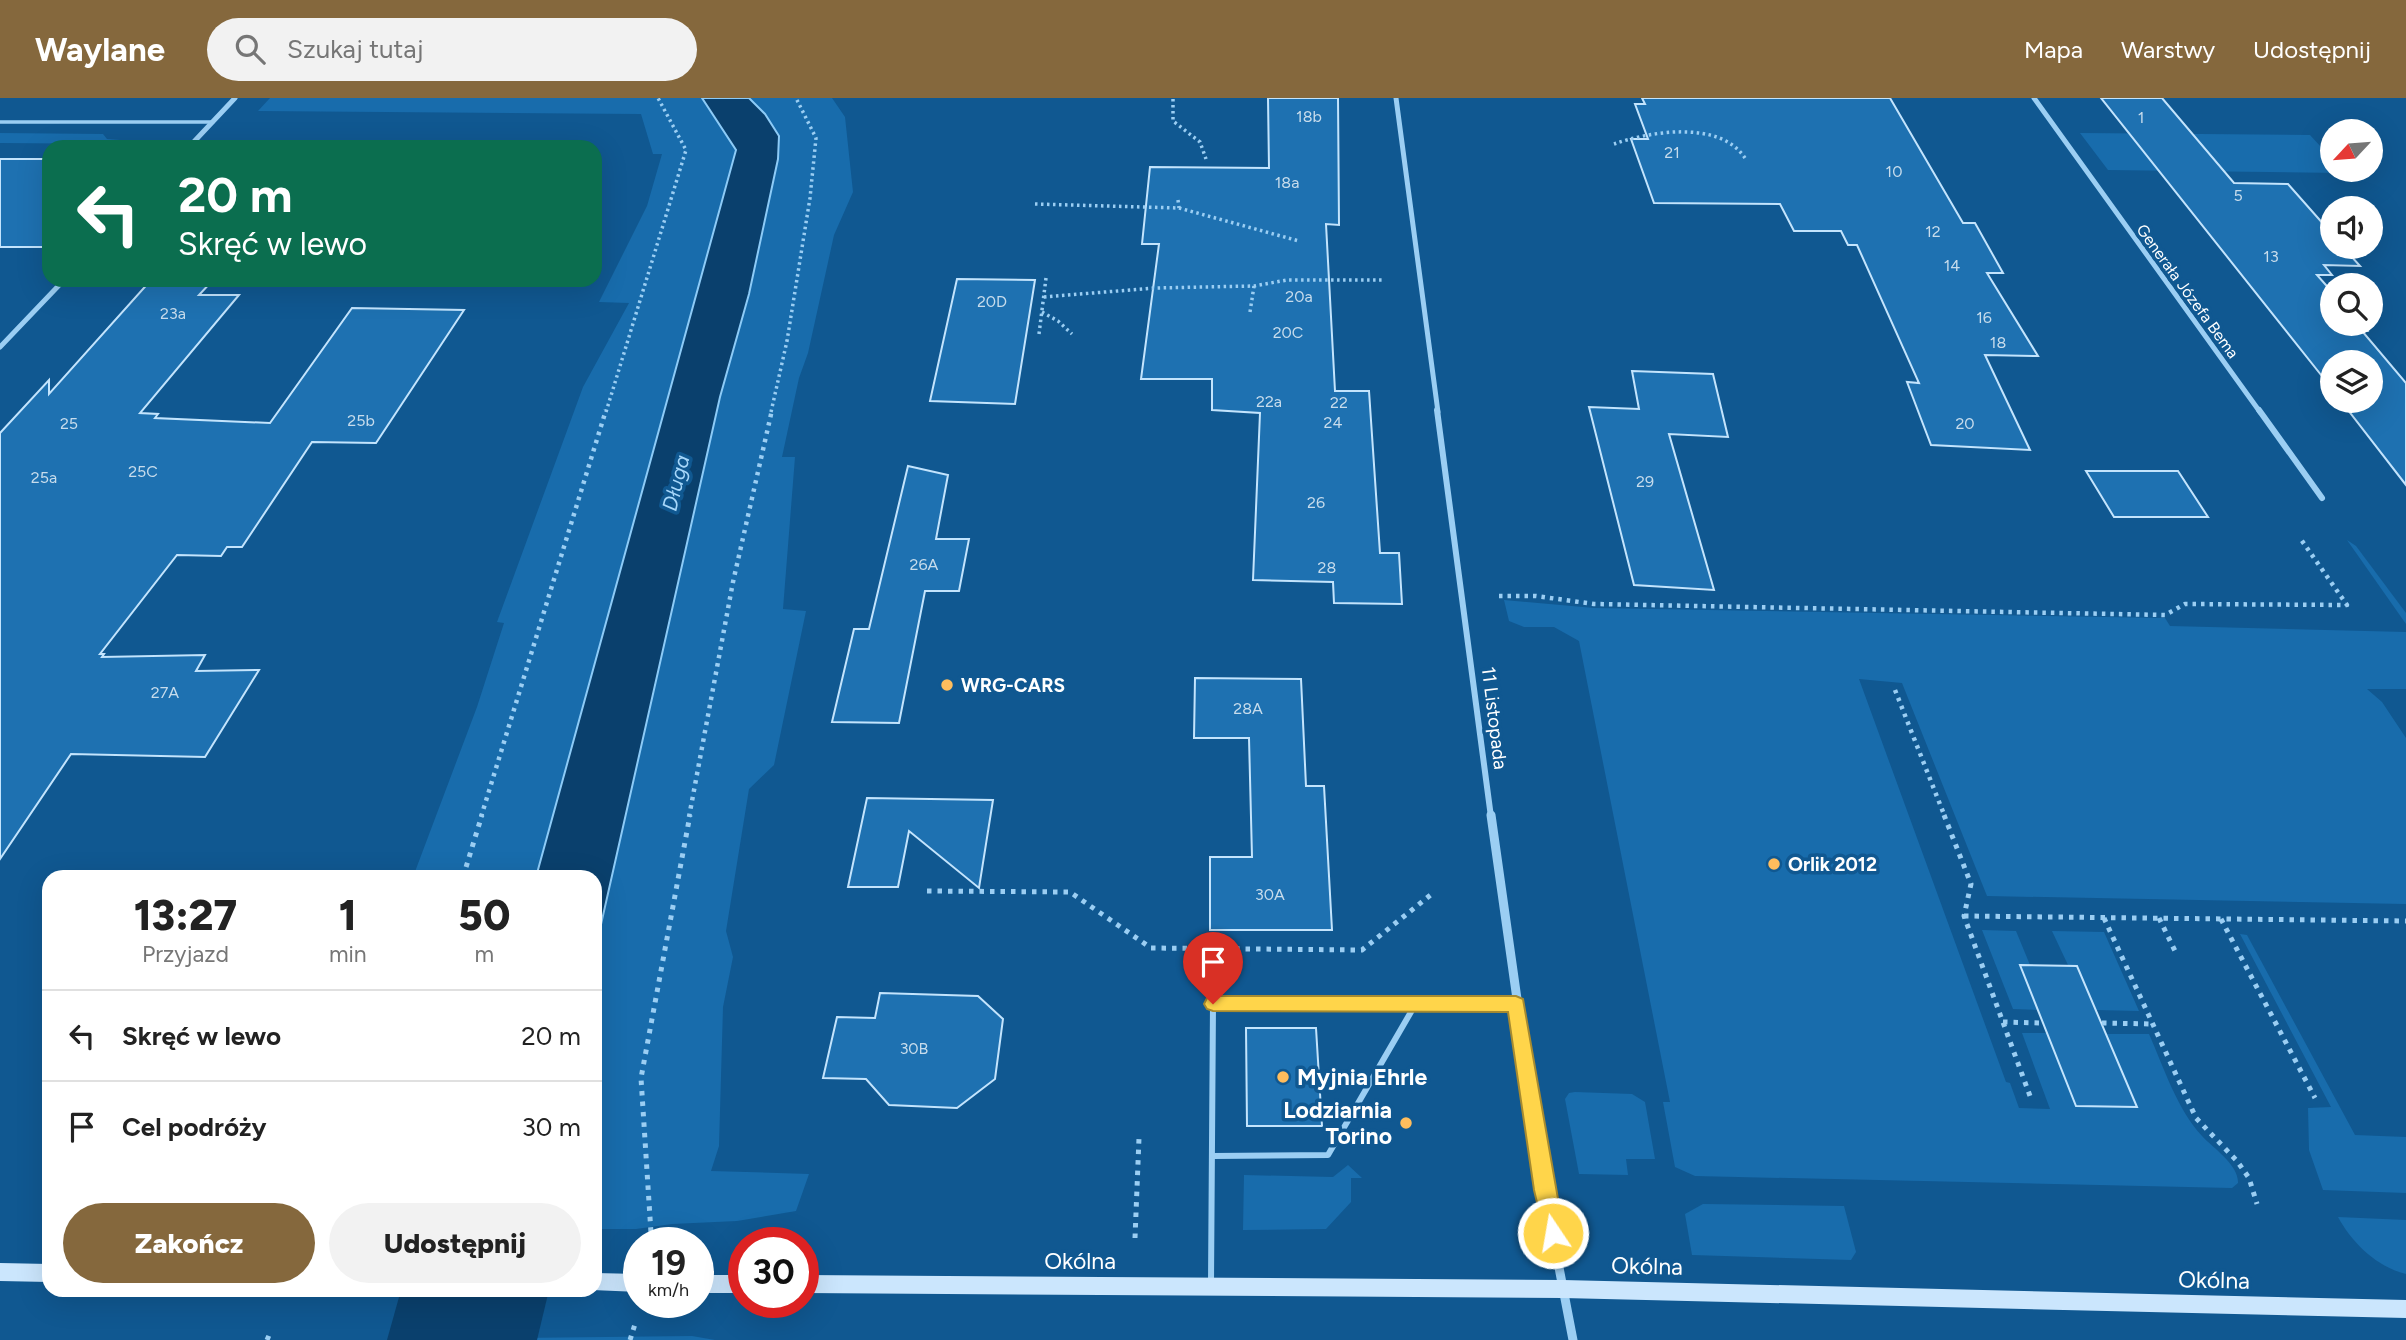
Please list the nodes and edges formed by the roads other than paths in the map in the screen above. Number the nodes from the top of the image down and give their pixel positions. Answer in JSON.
{"nodes":[{"id":1,"x":235,"y":98,"type":"edge"},
{"id":2,"x":1396,"y":98,"type":"edge"},
{"id":3,"x":2034,"y":98,"type":"edge"},
{"id":4,"x":0,"y":122,"type":"edge"},
{"id":5,"x":213,"y":122,"type":"junction"},
{"id":6,"x":196,"y":140,"type":"edge"},
{"id":7,"x":57,"y":287,"type":"edge"},
{"id":8,"x":0,"y":339,"type":"edge"},
{"id":9,"x":8,"y":339,"type":"junction"},
{"id":10,"x":0,"y":347,"type":"edge"},
{"id":11,"x":2322,"y":498,"type":"dead end"},
{"id":12,"x":1516,"y":1004,"type":"junction"},
{"id":13,"x":1415,"y":1005,"type":"junction"},
{"id":14,"x":1213,"y":1156,"type":"junction"},
{"id":15,"x":0,"y":1272,"type":"edge"},
{"id":16,"x":42,"y":1273,"type":"edge"},
{"id":17,"x":602,"y":1282,"type":"edge"},
{"id":18,"x":623,"y":1283,"type":"edge"},
{"id":19,"x":819,"y":1284,"type":"edge"},
{"id":20,"x":1211,"y":1287,"type":"junction"},
{"id":21,"x":1563,"y":1289,"type":"junction"},
{"id":22,"x":2406,"y":1309,"type":"edge"},
{"id":23,"x":1573,"y":1340,"type":"edge"}],
"edges":[{"from":1,"to":5,"type":"street"},
{"from":2,"to":12,"type":"street","name":"11 Listopada"},
{"from":3,"to":11,"type":"street","name":"Generała Józefa Bema"},
{"from":4,"to":5,"type":"lane"},
{"from":5,"to":6,"type":"street"},
{"from":7,"to":9,"type":"street"},
{"from":8,"to":9,"type":"lane"},
{"from":9,"to":10,"type":"street"},
{"from":12,"to":13,"type":"lane"},
{"from":12,"to":21,"type":"street","name":"11 Listopada"},
{"from":13,"to":14,"type":"lane"},
{"from":13,"to":14,"type":"lane"},
{"from":14,"to":20,"type":"lane"},
{"from":15,"to":16,"type":"street"},
{"from":17,"to":18,"type":"street"},
{"from":19,"to":20,"type":"street","name":"Okólna"},
{"from":20,"to":21,"type":"street","name":"Okólna"},
{"from":21,"to":22,"type":"street","name":"Okólna"},
{"from":21,"to":23,"type":"street","name":"11 Listopada"}]}
